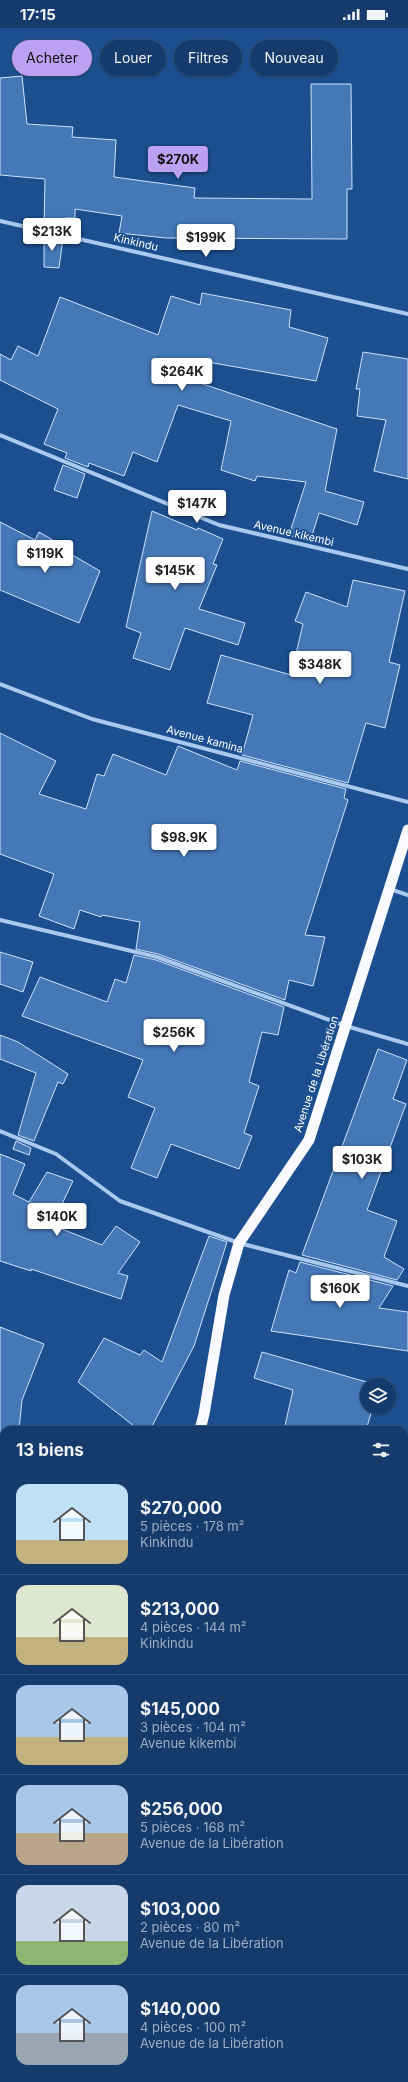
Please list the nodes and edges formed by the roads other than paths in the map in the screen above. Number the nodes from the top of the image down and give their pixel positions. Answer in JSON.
{"nodes":[{"id":1,"x":0,"y":221,"type":"edge"},
{"id":2,"x":408,"y":314,"type":"edge"},
{"id":3,"x":0,"y":435,"type":"edge"},
{"id":4,"x":408,"y":569,"type":"edge"},
{"id":5,"x":0,"y":684,"type":"edge"},
{"id":6,"x":408,"y":802,"type":"edge"},
{"id":7,"x":408,"y":830,"type":"edge"},
{"id":8,"x":390,"y":888,"type":"junction"},
{"id":9,"x":408,"y":895,"type":"edge"},
{"id":10,"x":0,"y":920,"type":"edge"},
{"id":11,"x":346,"y":1026,"type":"junction"},
{"id":12,"x":408,"y":1044,"type":"edge"},
{"id":13,"x":0,"y":1131,"type":"edge"},
{"id":14,"x":238,"y":1243,"type":"junction"},
{"id":15,"x":408,"y":1286,"type":"edge"},
{"id":16,"x":201,"y":1426,"type":"edge"}],
"edges":[{"from":1,"to":2,"type":"street","name":"Kinkindu"},
{"from":3,"to":4,"type":"street","name":"Avenue kikembi"},
{"from":5,"to":6,"type":"street","name":"Avenue kamina"},
{"from":7,"to":8,"type":"highway","name":"Avenue de la Libération"},
{"from":8,"to":9,"type":"street"},
{"from":8,"to":11,"type":"highway","name":"Avenue de la Libération"},
{"from":10,"to":11,"type":"street"},
{"from":11,"to":12,"type":"street"},
{"from":11,"to":14,"type":"highway","name":"Avenue de la Libération"},
{"from":13,"to":14,"type":"street"},
{"from":14,"to":15,"type":"street"},
{"from":14,"to":16,"type":"highway","name":"Avenue de la Libération"}]}
